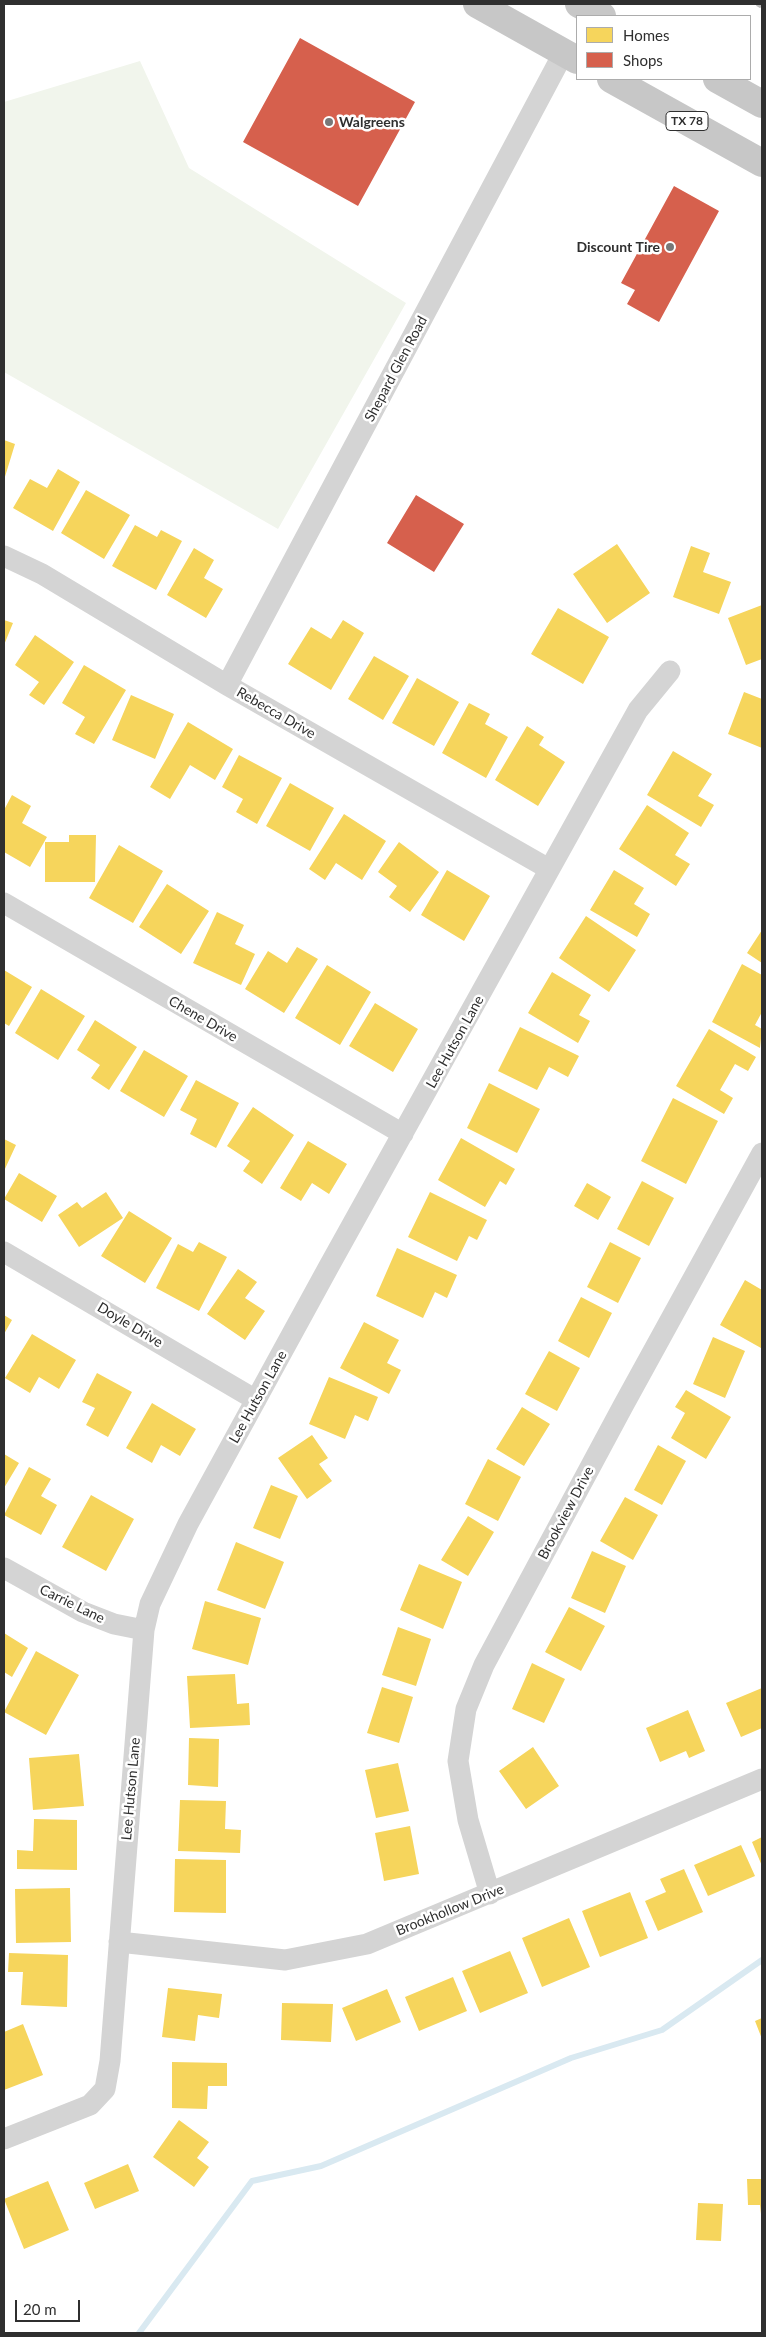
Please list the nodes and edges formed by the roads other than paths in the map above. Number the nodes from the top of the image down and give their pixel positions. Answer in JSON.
{"nodes":[{"id":1,"x":476,"y":4,"type":"edge"},
{"id":2,"x":579,"y":4,"type":"edge"},
{"id":3,"x":600,"y":15,"type":"edge"},
{"id":4,"x":571,"y":56,"type":"edge"},
{"id":5,"x":613,"y":80,"type":"edge"},
{"id":6,"x":719,"y":80,"type":"edge"},
{"id":7,"x":762,"y":104,"type":"edge"},
{"id":8,"x":762,"y":163,"type":"edge"},
{"id":9,"x":4,"y":556,"type":"edge"},
{"id":10,"x":670,"y":670,"type":"dead end"},
{"id":11,"x":227,"y":685,"type":"junction"},
{"id":12,"x":549,"y":869,"type":"junction"},
{"id":13,"x":4,"y":903,"type":"edge"},
{"id":14,"x":403,"y":1134,"type":"junction"},
{"id":15,"x":762,"y":1153,"type":"edge"},
{"id":16,"x":4,"y":1252,"type":"edge"},
{"id":17,"x":256,"y":1400,"type":"junction"},
{"id":18,"x":4,"y":1568,"type":"edge"},
{"id":19,"x":144,"y":1630,"type":"junction"},
{"id":20,"x":762,"y":1779,"type":"edge"},
{"id":21,"x":490,"y":1894,"type":"junction"},
{"id":22,"x":119,"y":1942,"type":"junction"},
{"id":23,"x":4,"y":2138,"type":"edge"}],
"edges":[{"from":1,"to":4,"type":"main road"},
{"from":2,"to":3,"type":"main road"},
{"from":4,"to":11,"type":"street","name":"Shepard Glen Road"},
{"from":5,"to":8,"type":"main road","number":"TX 78"},
{"from":6,"to":7,"type":"main road"},
{"from":9,"to":11,"type":"street","name":"Rebecca Drive"},
{"from":10,"to":12,"type":"street","name":"Lee Hutson Lane"},
{"from":11,"to":12,"type":"street","name":"Rebecca Drive"},
{"from":12,"to":14,"type":"street","name":"Lee Hutson Lane"},
{"from":13,"to":14,"type":"street","name":"Chene Drive"},
{"from":14,"to":17,"type":"street","name":"Lee Hutson Lane"},
{"from":15,"to":21,"type":"street","name":"Brookview Drive"},
{"from":16,"to":17,"type":"street","name":"Doyle Drive"},
{"from":17,"to":19,"type":"street","name":"Lee Hutson Lane"},
{"from":18,"to":19,"type":"street","name":"Carrie Lane"},
{"from":19,"to":22,"type":"street","name":"Lee Hutson Lane"},
{"from":20,"to":21,"type":"street","name":"Brookhollow Drive"},
{"from":21,"to":22,"type":"street","name":"Brookhollow Drive"},
{"from":22,"to":23,"type":"street","name":"Lee Hutson Lane"}]}
